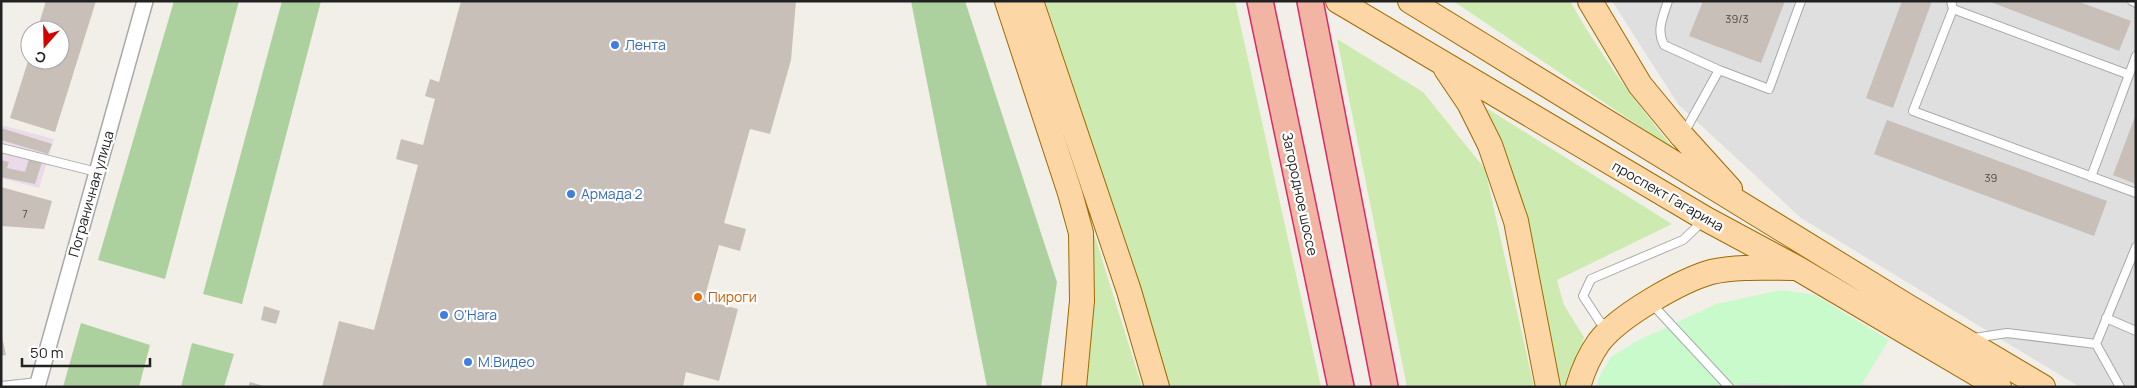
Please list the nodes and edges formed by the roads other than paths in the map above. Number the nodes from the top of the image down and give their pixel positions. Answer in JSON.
{"nodes":[{"id":1,"x":145,"y":1,"type":"edge"},
{"id":2,"x":1007,"y":1,"type":"edge"},
{"id":3,"x":1031,"y":1,"type":"edge"},
{"id":4,"x":1260,"y":1,"type":"edge"},
{"id":5,"x":1310,"y":1,"type":"edge"},
{"id":6,"x":1410,"y":1,"type":"edge"},
{"id":7,"x":1590,"y":1,"type":"edge"},
{"id":8,"x":1668,"y":1,"type":"edge"},
{"id":9,"x":1801,"y":1,"type":"edge"},
{"id":10,"x":2132,"y":1,"type":"edge"},
{"id":11,"x":2136,"y":3,"type":"edge"},
{"id":12,"x":1342,"y":4,"type":"edge"},
{"id":13,"x":1952,"y":5,"type":"edge"},
{"id":14,"x":2136,"y":56,"type":"edge"},
{"id":15,"x":1442,"y":64,"type":"junction"},
{"id":16,"x":1719,"y":70,"type":"junction"},
{"id":17,"x":2128,"y":74,"type":"junction"},
{"id":18,"x":1682,"y":136,"type":"junction"},
{"id":19,"x":1,"y":148,"type":"edge"},
{"id":20,"x":97,"y":172,"type":"junction"},
{"id":21,"x":2091,"y":177,"type":"junction"},
{"id":22,"x":2136,"y":192,"type":"edge"},
{"id":23,"x":1750,"y":210,"type":"junction"},
{"id":24,"x":1706,"y":219,"type":"junction"},
{"id":25,"x":2136,"y":247,"type":"edge"},
{"id":26,"x":1797,"y":268,"type":"junction"},
{"id":27,"x":1650,"y":302,"type":"junction"},
{"id":28,"x":2106,"y":318,"type":"junction"},
{"id":29,"x":1613,"y":328,"type":"junction"},
{"id":30,"x":2136,"y":331,"type":"edge"},
{"id":31,"x":1963,"y":340,"type":"junction"},
{"id":32,"x":2096,"y":344,"type":"junction"},
{"id":33,"x":37,"y":385,"type":"edge"},
{"id":34,"x":1,"y":386,"type":"edge"},
{"id":35,"x":1074,"y":387,"type":"edge"},
{"id":36,"x":1158,"y":387,"type":"edge"},
{"id":37,"x":1341,"y":387,"type":"edge"},
{"id":38,"x":1385,"y":387,"type":"edge"},
{"id":39,"x":1548,"y":387,"type":"edge"},
{"id":40,"x":1578,"y":387,"type":"edge"},
{"id":41,"x":1729,"y":387,"type":"edge"},
{"id":42,"x":1999,"y":387,"type":"edge"},
{"id":43,"x":2043,"y":387,"type":"edge"},
{"id":44,"x":2120,"y":387,"type":"edge"}],
"edges":[{"from":1,"to":20,"type":"street","name":"Пограничная улица"},
{"from":2,"to":35,"type":"main road"},
{"from":3,"to":36,"type":"main road"},
{"from":4,"to":37,"type":"highway","name":"Загородное шоссе"},
{"from":5,"to":38,"type":"highway"},
{"from":6,"to":23,"type":"main road","name":"проспект Гагарина"},
{"from":7,"to":18,"type":"main road"},
{"from":8,"to":16,"type":"lane"},
{"from":9,"to":16,"type":"lane"},
{"from":10,"to":11,"type":"lane"},
{"from":12,"to":15,"type":"main road","name":"проспект Гагарина"},
{"from":13,"to":17,"type":"lane"},
{"from":13,"to":21,"type":"lane"},
{"from":14,"to":17,"type":"lane"},
{"from":15,"to":24,"type":"main road","name":"проспект Гагарина"},
{"from":15,"to":39,"type":"main road"},
{"from":16,"to":18,"type":"lane"},
{"from":17,"to":21,"type":"lane"},
{"from":18,"to":23,"type":"main road"},
{"from":19,"to":20,"type":"lane"},
{"from":20,"to":33,"type":"street","name":"Пограничная улица"},
{"from":21,"to":22,"type":"lane"},
{"from":23,"to":31,"type":"main road","name":"проспект Гагарина"},
{"from":24,"to":26,"type":"main road","name":"проспект Гагарина"},
{"from":24,"to":29,"type":"lane"},
{"from":25,"to":28,"type":"lane"},
{"from":26,"to":27,"type":"main road"},
{"from":26,"to":42,"type":"main road","name":"проспект Гагарина"},
{"from":27,"to":29,"type":"main road"},
{"from":27,"to":41,"type":"lane"},
{"from":28,"to":30,"type":"lane"},
{"from":28,"to":32,"type":"lane"},
{"from":29,"to":40,"type":"main road"},
{"from":31,"to":32,"type":"lane"},
{"from":31,"to":43,"type":"main road","name":"проспект Гагарина"},
{"from":32,"to":44,"type":"lane"},
{"from":33,"to":34,"type":"lane"}]}
